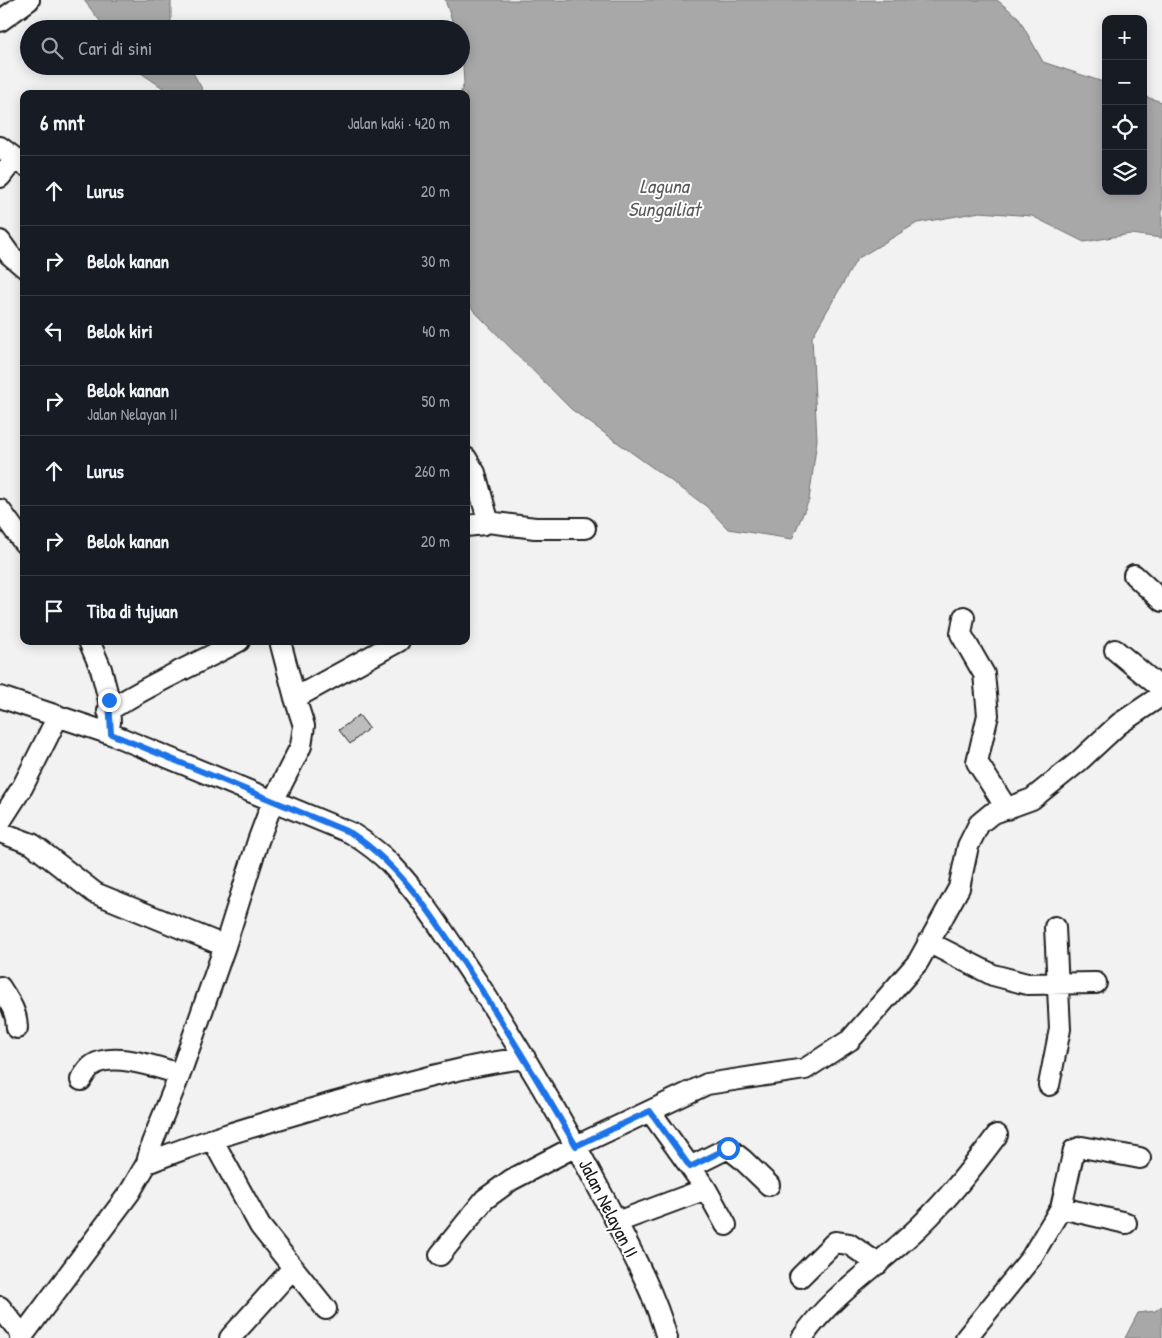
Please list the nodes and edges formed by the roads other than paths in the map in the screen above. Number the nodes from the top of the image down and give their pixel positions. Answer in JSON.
{"nodes":[{"id":1,"x":29,"y":0,"type":"edge"},
{"id":2,"x":0,"y":21,"type":"edge"},
{"id":3,"x":13,"y":157,"type":"edge"},
{"id":4,"x":0,"y":177,"type":"edge"},
{"id":5,"x":0,"y":242,"type":"edge"},
{"id":6,"x":20,"y":263,"type":"edge"},
{"id":7,"x":470,"y":465,"type":"edge"},
{"id":8,"x":0,"y":510,"type":"edge"},
{"id":9,"x":488,"y":522,"type":"junction"},
{"id":10,"x":470,"y":525,"type":"edge"},
{"id":11,"x":585,"y":528,"type":"dead end"},
{"id":12,"x":20,"y":535,"type":"edge"},
{"id":13,"x":1134,"y":575,"type":"dead end"},
{"id":14,"x":1162,"y":601,"type":"edge"},
{"id":15,"x":964,"y":617,"type":"dead end"},
{"id":16,"x":91,"y":645,"type":"edge"},
{"id":17,"x":232,"y":645,"type":"edge"},
{"id":18,"x":281,"y":645,"type":"edge"},
{"id":19,"x":392,"y":645,"type":"edge"},
{"id":20,"x":1115,"y":650,"type":"dead end"},
{"id":21,"x":1162,"y":689,"type":"edge"},
{"id":22,"x":1162,"y":695,"type":"edge"},
{"id":23,"x":0,"y":697,"type":"edge"},
{"id":24,"x":295,"y":698,"type":"junction"},
{"id":25,"x":108,"y":711,"type":"junction"},
{"id":26,"x":58,"y":716,"type":"junction"},
{"id":27,"x":111,"y":734,"type":"junction"},
{"id":28,"x":273,"y":801,"type":"junction"},
{"id":29,"x":1007,"y":809,"type":"junction"},
{"id":30,"x":0,"y":822,"type":"edge"},
{"id":31,"x":0,"y":832,"type":"edge"},
{"id":32,"x":1056,"y":927,"type":"dead end"},
{"id":33,"x":928,"y":942,"type":"junction"},
{"id":34,"x":225,"y":946,"type":"junction"},
{"id":35,"x":1096,"y":982,"type":"dead end"},
{"id":36,"x":1058,"y":984,"type":"junction"},
{"id":37,"x":0,"y":987,"type":"edge"},
{"id":38,"x":17,"y":1028,"type":"dead end"},
{"id":39,"x":521,"y":1052,"type":"junction"},
{"id":40,"x":180,"y":1074,"type":"junction"},
{"id":41,"x":81,"y":1080,"type":"dead end"},
{"id":42,"x":1049,"y":1085,"type":"dead end"},
{"id":43,"x":650,"y":1111,"type":"junction"},
{"id":44,"x":997,"y":1134,"type":"dead end"},
{"id":45,"x":212,"y":1139,"type":"junction"},
{"id":46,"x":576,"y":1146,"type":"junction"},
{"id":47,"x":182,"y":1149,"type":"junction"},
{"id":48,"x":149,"y":1154,"type":"junction"},
{"id":49,"x":1140,"y":1158,"type":"dead end"},
{"id":50,"x":222,"y":1160,"type":"junction"},
{"id":51,"x":690,"y":1167,"type":"junction"},
{"id":52,"x":769,"y":1185,"type":"dead end"},
{"id":53,"x":706,"y":1189,"type":"junction"},
{"id":54,"x":1061,"y":1208,"type":"junction"},
{"id":55,"x":616,"y":1222,"type":"junction"},
{"id":56,"x":1126,"y":1222,"type":"dead end"},
{"id":57,"x":726,"y":1225,"type":"dead end"},
{"id":58,"x":440,"y":1254,"type":"dead end"},
{"id":59,"x":878,"y":1264,"type":"junction"},
{"id":60,"x":293,"y":1268,"type":"junction"},
{"id":61,"x":800,"y":1277,"type":"dead end"},
{"id":62,"x":0,"y":1306,"type":"edge"},
{"id":63,"x":326,"y":1309,"type":"dead end"},
{"id":64,"x":22,"y":1337,"type":"edge"},
{"id":65,"x":230,"y":1338,"type":"edge"},
{"id":66,"x":666,"y":1338,"type":"edge"},
{"id":67,"x":802,"y":1338,"type":"edge"},
{"id":68,"x":966,"y":1338,"type":"edge"}],
"edges":[{"from":1,"to":2,"type":"street"},
{"from":3,"to":4,"type":"street"},
{"from":5,"to":6,"type":"street"},
{"from":7,"to":9,"type":"street"},
{"from":8,"to":12,"type":"street"},
{"from":9,"to":10,"type":"street"},
{"from":9,"to":11,"type":"street"},
{"from":13,"to":14,"type":"street"},
{"from":15,"to":29,"type":"street"},
{"from":16,"to":25,"type":"street"},
{"from":17,"to":25,"type":"street"},
{"from":18,"to":24,"type":"street"},
{"from":19,"to":24,"type":"street"},
{"from":20,"to":21,"type":"street"},
{"from":22,"to":29,"type":"street"},
{"from":23,"to":26,"type":"street","name":"Jalan Nelayan II"},
{"from":24,"to":28,"type":"street"},
{"from":25,"to":27,"type":"street"},
{"from":26,"to":27,"type":"street","name":"Jalan Nelayan II"},
{"from":26,"to":30,"type":"street"},
{"from":27,"to":28,"type":"street","name":"Jalan Nelayan II"},
{"from":28,"to":34,"type":"street"},
{"from":28,"to":39,"type":"street","name":"Jalan Nelayan II"},
{"from":29,"to":33,"type":"street"},
{"from":31,"to":34,"type":"street"},
{"from":32,"to":36,"type":"street"},
{"from":33,"to":36,"type":"street"},
{"from":33,"to":43,"type":"street"},
{"from":34,"to":40,"type":"street"},
{"from":35,"to":36,"type":"street"},
{"from":36,"to":42,"type":"street"},
{"from":37,"to":38,"type":"street"},
{"from":39,"to":45,"type":"street"},
{"from":39,"to":46,"type":"street","name":"Jalan Nelayan II"},
{"from":40,"to":41,"type":"street"},
{"from":40,"to":48,"type":"street"},
{"from":43,"to":46,"type":"street"},
{"from":43,"to":51,"type":"street"},
{"from":44,"to":59,"type":"street"},
{"from":45,"to":47,"type":"street"},
{"from":45,"to":50,"type":"street"},
{"from":46,"to":55,"type":"street","name":"Jalan Nelayan II"},
{"from":46,"to":58,"type":"street"},
{"from":47,"to":48,"type":"street"},
{"from":47,"to":50,"type":"street"},
{"from":48,"to":64,"type":"street"},
{"from":49,"to":54,"type":"street"},
{"from":50,"to":60,"type":"street"},
{"from":51,"to":52,"type":"street"},
{"from":51,"to":53,"type":"street"},
{"from":53,"to":55,"type":"street"},
{"from":53,"to":57,"type":"street"},
{"from":54,"to":56,"type":"street"},
{"from":54,"to":68,"type":"street"},
{"from":55,"to":66,"type":"street","name":"Jalan Nelayan II"},
{"from":59,"to":61,"type":"street"},
{"from":59,"to":67,"type":"street"},
{"from":60,"to":63,"type":"street"},
{"from":60,"to":65,"type":"street"},
{"from":62,"to":64,"type":"street"}]}
